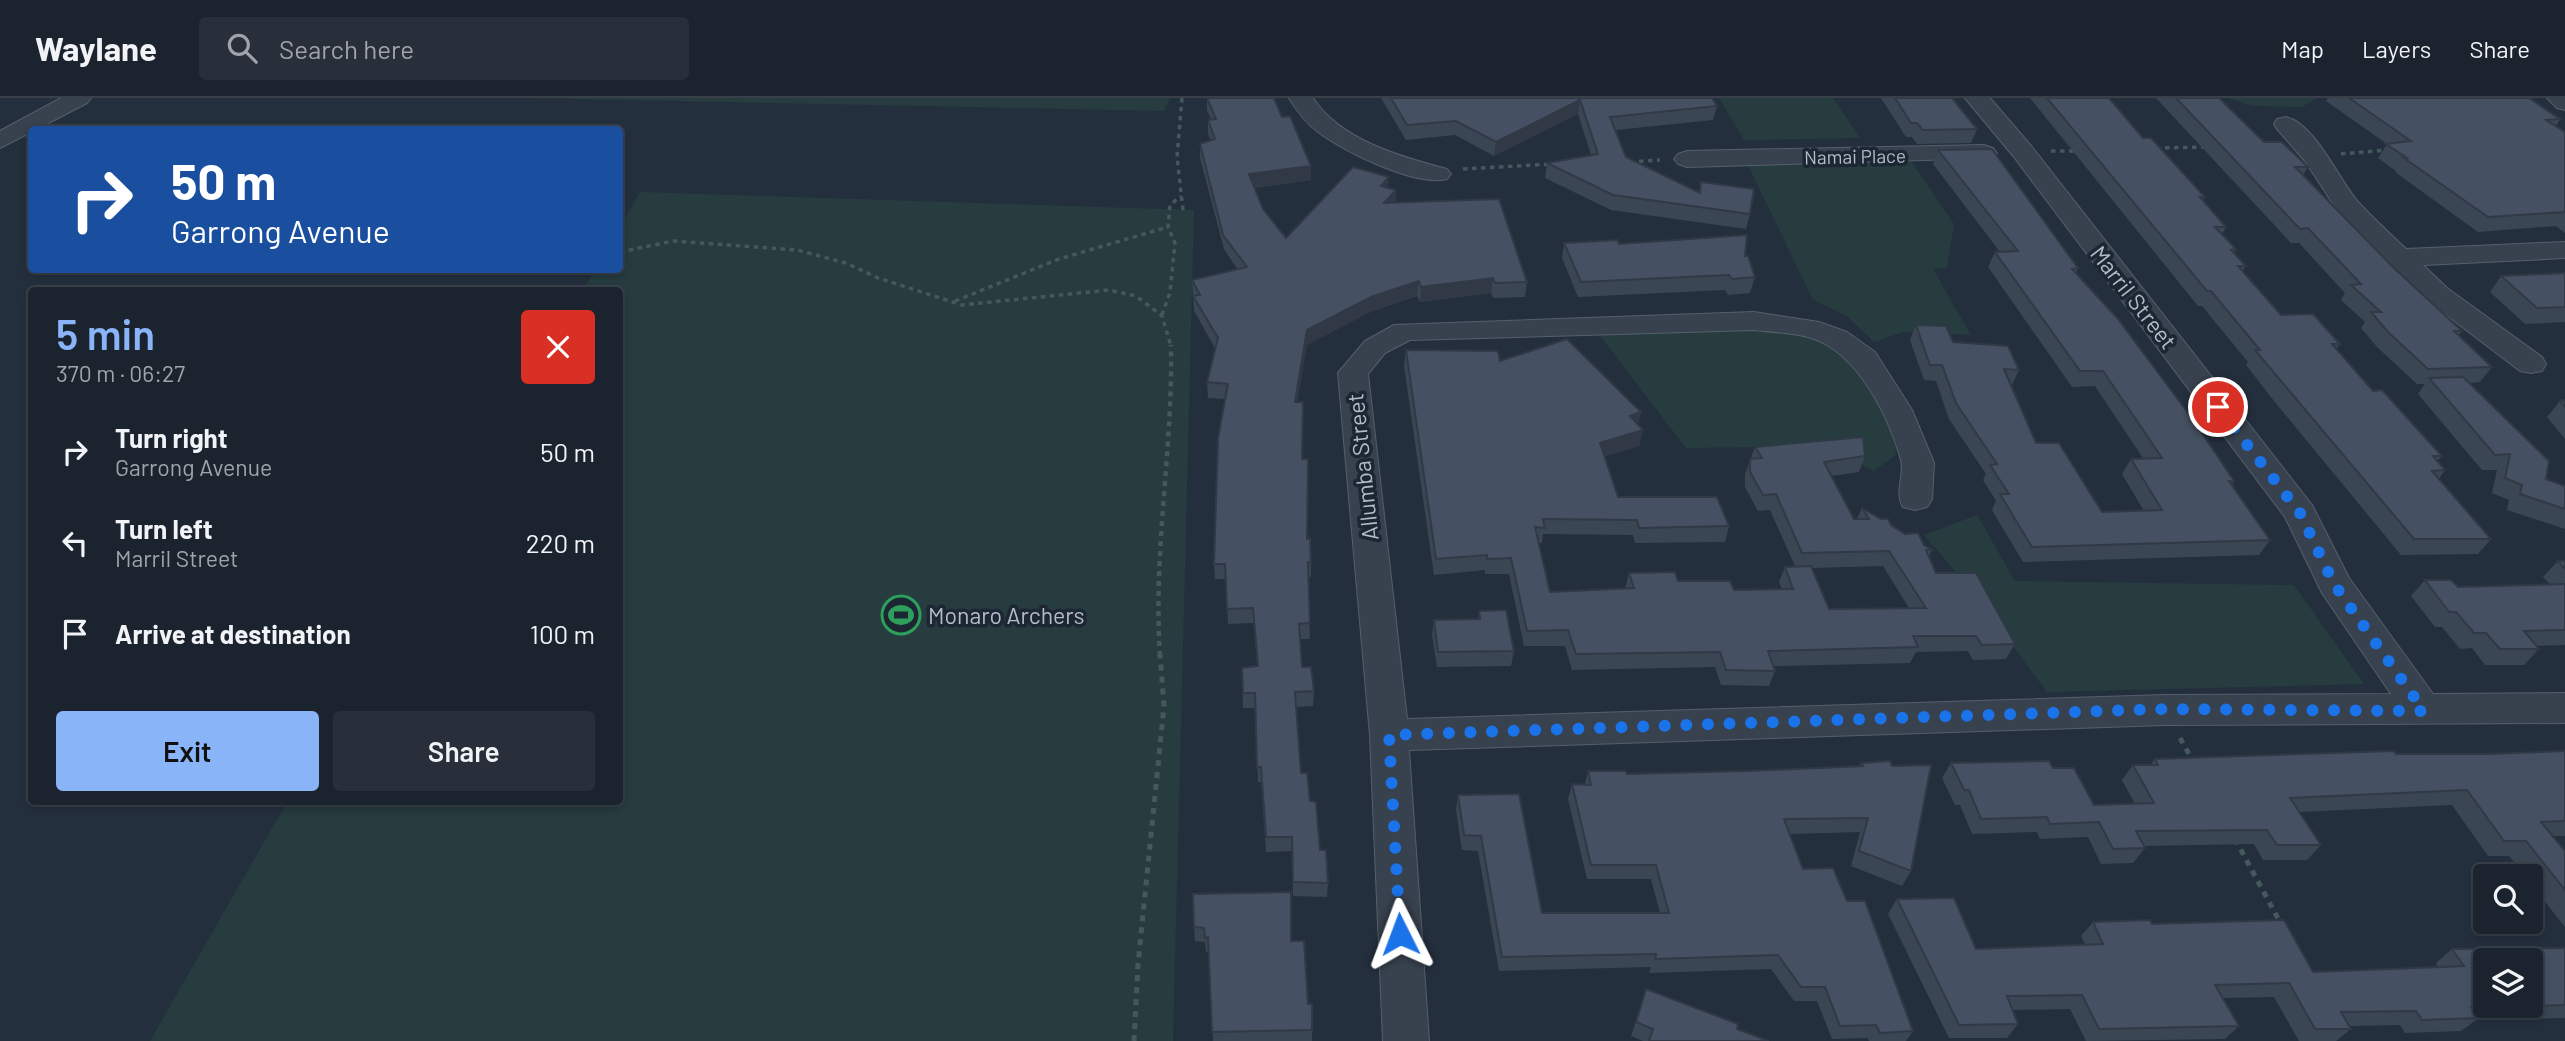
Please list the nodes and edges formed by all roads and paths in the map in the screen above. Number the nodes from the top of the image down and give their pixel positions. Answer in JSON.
{"nodes":[{"id":1,"x":79,"y":98,"type":"edge"},
{"id":2,"x":1182,"y":98,"type":"edge"},
{"id":3,"x":1301,"y":98,"type":"edge"},
{"id":4,"x":1977,"y":98,"type":"edge"},
{"id":5,"x":2559,"y":98,"type":"edge"},
{"id":6,"x":2565,"y":103,"type":"edge"},
{"id":7,"x":2286,"y":124,"type":"dead end"},
{"id":8,"x":0,"y":141,"type":"edge"},
{"id":9,"x":2211,"y":147,"type":"edge"},
{"id":10,"x":2144,"y":149,"type":"edge"},
{"id":11,"x":2396,"y":149,"type":"edge"},
{"id":12,"x":2090,"y":150,"type":"edge"},
{"id":13,"x":2023,"y":152,"type":"junction"},
{"id":14,"x":2315,"y":157,"type":"junction"},
{"id":15,"x":1687,"y":159,"type":"joint"},
{"id":16,"x":1618,"y":162,"type":"edge"},
{"id":17,"x":1563,"y":164,"type":"edge"},
{"id":18,"x":1438,"y":174,"type":"joint"},
{"id":19,"x":1181,"y":196,"type":"junction"},
{"id":20,"x":1183,"y":209,"type":"dead end"},
{"id":21,"x":1168,"y":227,"type":"junction"},
{"id":22,"x":2565,"y":250,"type":"edge"},
{"id":23,"x":623,"y":251,"type":"edge"},
{"id":24,"x":2399,"y":258,"type":"junction"},
{"id":25,"x":954,"y":302,"type":"junction"},
{"id":26,"x":1163,"y":316,"type":"junction"},
{"id":27,"x":2531,"y":364,"type":"dead end"},
{"id":28,"x":1915,"y":499,"type":"dead end"},
{"id":29,"x":2565,"y":708,"type":"edge"},
{"id":30,"x":2165,"y":709,"type":"junction"},
{"id":31,"x":2424,"y":711,"type":"junction"},
{"id":32,"x":1389,"y":735,"type":"junction"},
{"id":33,"x":2198,"y":771,"type":"edge"},
{"id":34,"x":2232,"y":832,"type":"edge"},
{"id":35,"x":2285,"y":930,"type":"edge"},
{"id":36,"x":1134,"y":1041,"type":"edge"},
{"id":37,"x":1406,"y":1041,"type":"edge"}],
"edges":[{"from":1,"to":8,"type":"street"},
{"from":2,"to":19,"type":"path"},
{"from":3,"to":18,"type":"street"},
{"from":4,"to":13,"type":"street","name":"Marril Street"},
{"from":5,"to":6,"type":"street"},
{"from":7,"to":14,"type":"street"},
{"from":9,"to":10,"type":"path"},
{"from":11,"to":14,"type":"path"},
{"from":12,"to":13,"type":"path"},
{"from":13,"to":15,"type":"street","name":"Namai Place"},
{"from":13,"to":31,"type":"street","name":"Marril Street"},
{"from":14,"to":24,"type":"street"},
{"from":15,"to":16,"type":"path"},
{"from":17,"to":18,"type":"path"},
{"from":19,"to":20,"type":"path"},
{"from":19,"to":21,"type":"path"},
{"from":21,"to":25,"type":"path"},
{"from":21,"to":26,"type":"path"},
{"from":22,"to":24,"type":"street"},
{"from":23,"to":25,"type":"path"},
{"from":24,"to":27,"type":"street"},
{"from":25,"to":26,"type":"path"},
{"from":26,"to":36,"type":"path"},
{"from":28,"to":32,"type":"street","name":"Allumba Street"},
{"from":29,"to":31,"type":"street"},
{"from":30,"to":31,"type":"street"},
{"from":30,"to":32,"type":"street"},
{"from":30,"to":33,"type":"path"},
{"from":32,"to":37,"type":"street","name":"Allumba Street"},
{"from":34,"to":35,"type":"path"}]}
